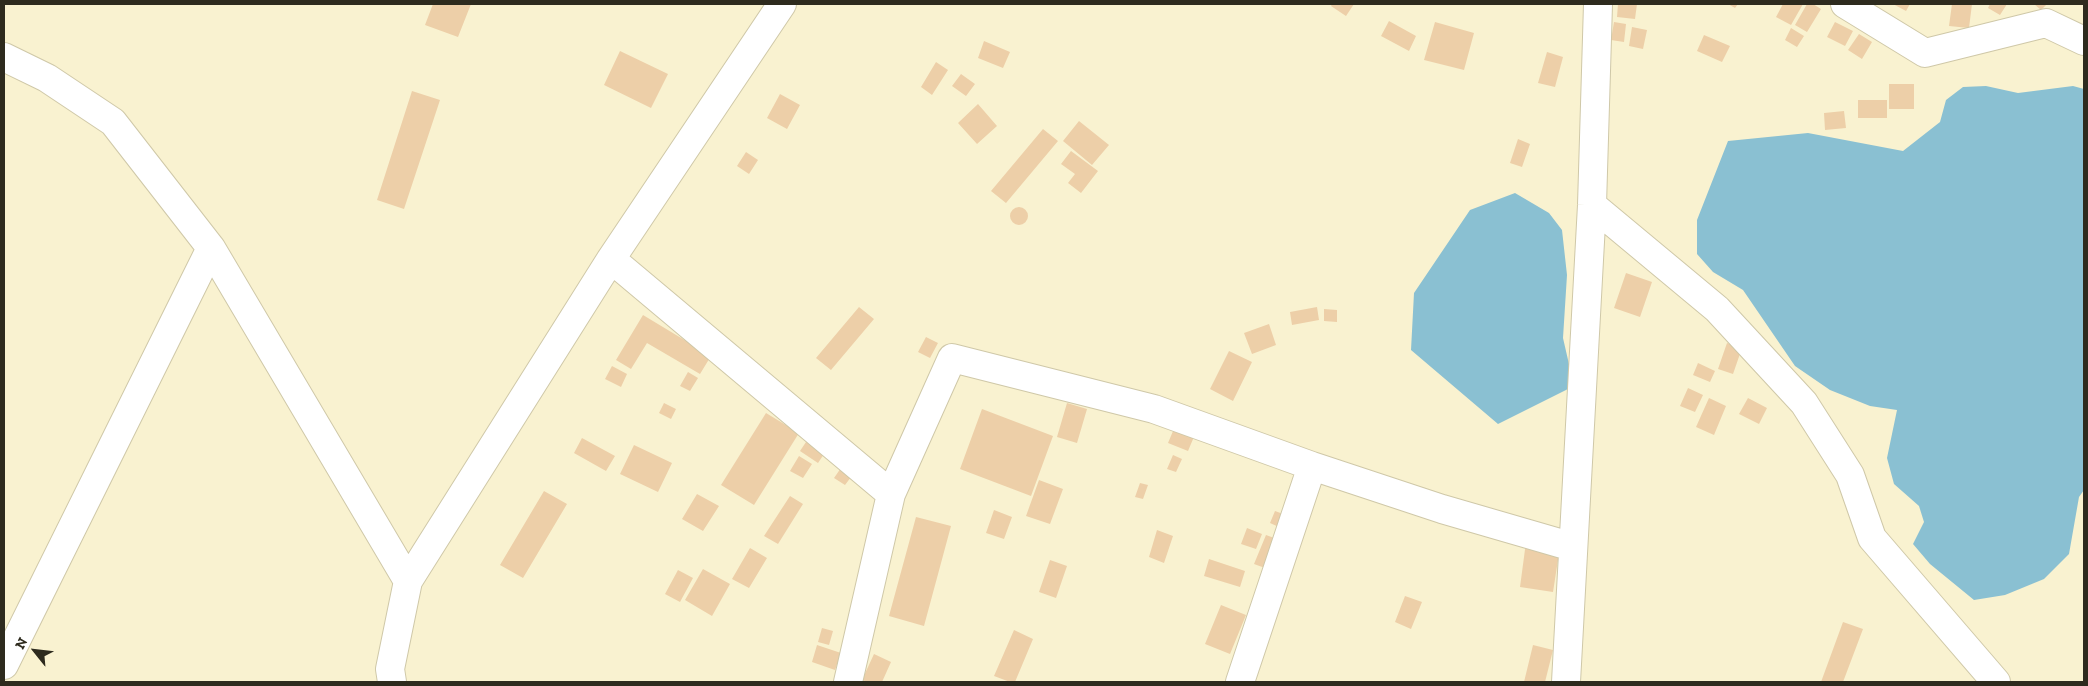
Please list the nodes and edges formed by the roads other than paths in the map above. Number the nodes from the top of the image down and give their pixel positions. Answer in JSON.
{"nodes":[{"id":1,"x":782,"y":4,"type":"edge"},
{"id":2,"x":1598,"y":4,"type":"edge"},
{"id":3,"x":1845,"y":4,"type":"edge"},
{"id":4,"x":2084,"y":41,"type":"edge"},
{"id":5,"x":4,"y":56,"type":"edge"},
{"id":6,"x":1592,"y":205,"type":"junction"},
{"id":7,"x":210,"y":248,"type":"junction"},
{"id":8,"x":611,"y":260,"type":"junction"},
{"id":9,"x":1312,"y":466,"type":"junction"},
{"id":10,"x":891,"y":494,"type":"junction"},
{"id":11,"x":1574,"y":547,"type":"junction"},
{"id":12,"x":408,"y":580,"type":"junction"},
{"id":13,"x":4,"y":665,"type":"edge"},
{"id":14,"x":392,"y":682,"type":"edge"},
{"id":15,"x":848,"y":682,"type":"edge"},
{"id":16,"x":1240,"y":682,"type":"edge"},
{"id":17,"x":1566,"y":682,"type":"edge"},
{"id":18,"x":1996,"y":682,"type":"edge"}],
"edges":[{"from":1,"to":8,"type":"street"},
{"from":2,"to":6,"type":"street"},
{"from":3,"to":4,"type":"street"},
{"from":5,"to":7,"type":"street"},
{"from":6,"to":11,"type":"street"},
{"from":6,"to":18,"type":"street"},
{"from":7,"to":12,"type":"street"},
{"from":7,"to":13,"type":"street"},
{"from":8,"to":10,"type":"street"},
{"from":8,"to":12,"type":"street"},
{"from":9,"to":10,"type":"street"},
{"from":9,"to":11,"type":"street"},
{"from":9,"to":16,"type":"street"},
{"from":10,"to":15,"type":"street"},
{"from":11,"to":17,"type":"street"},
{"from":12,"to":14,"type":"street"}]}
